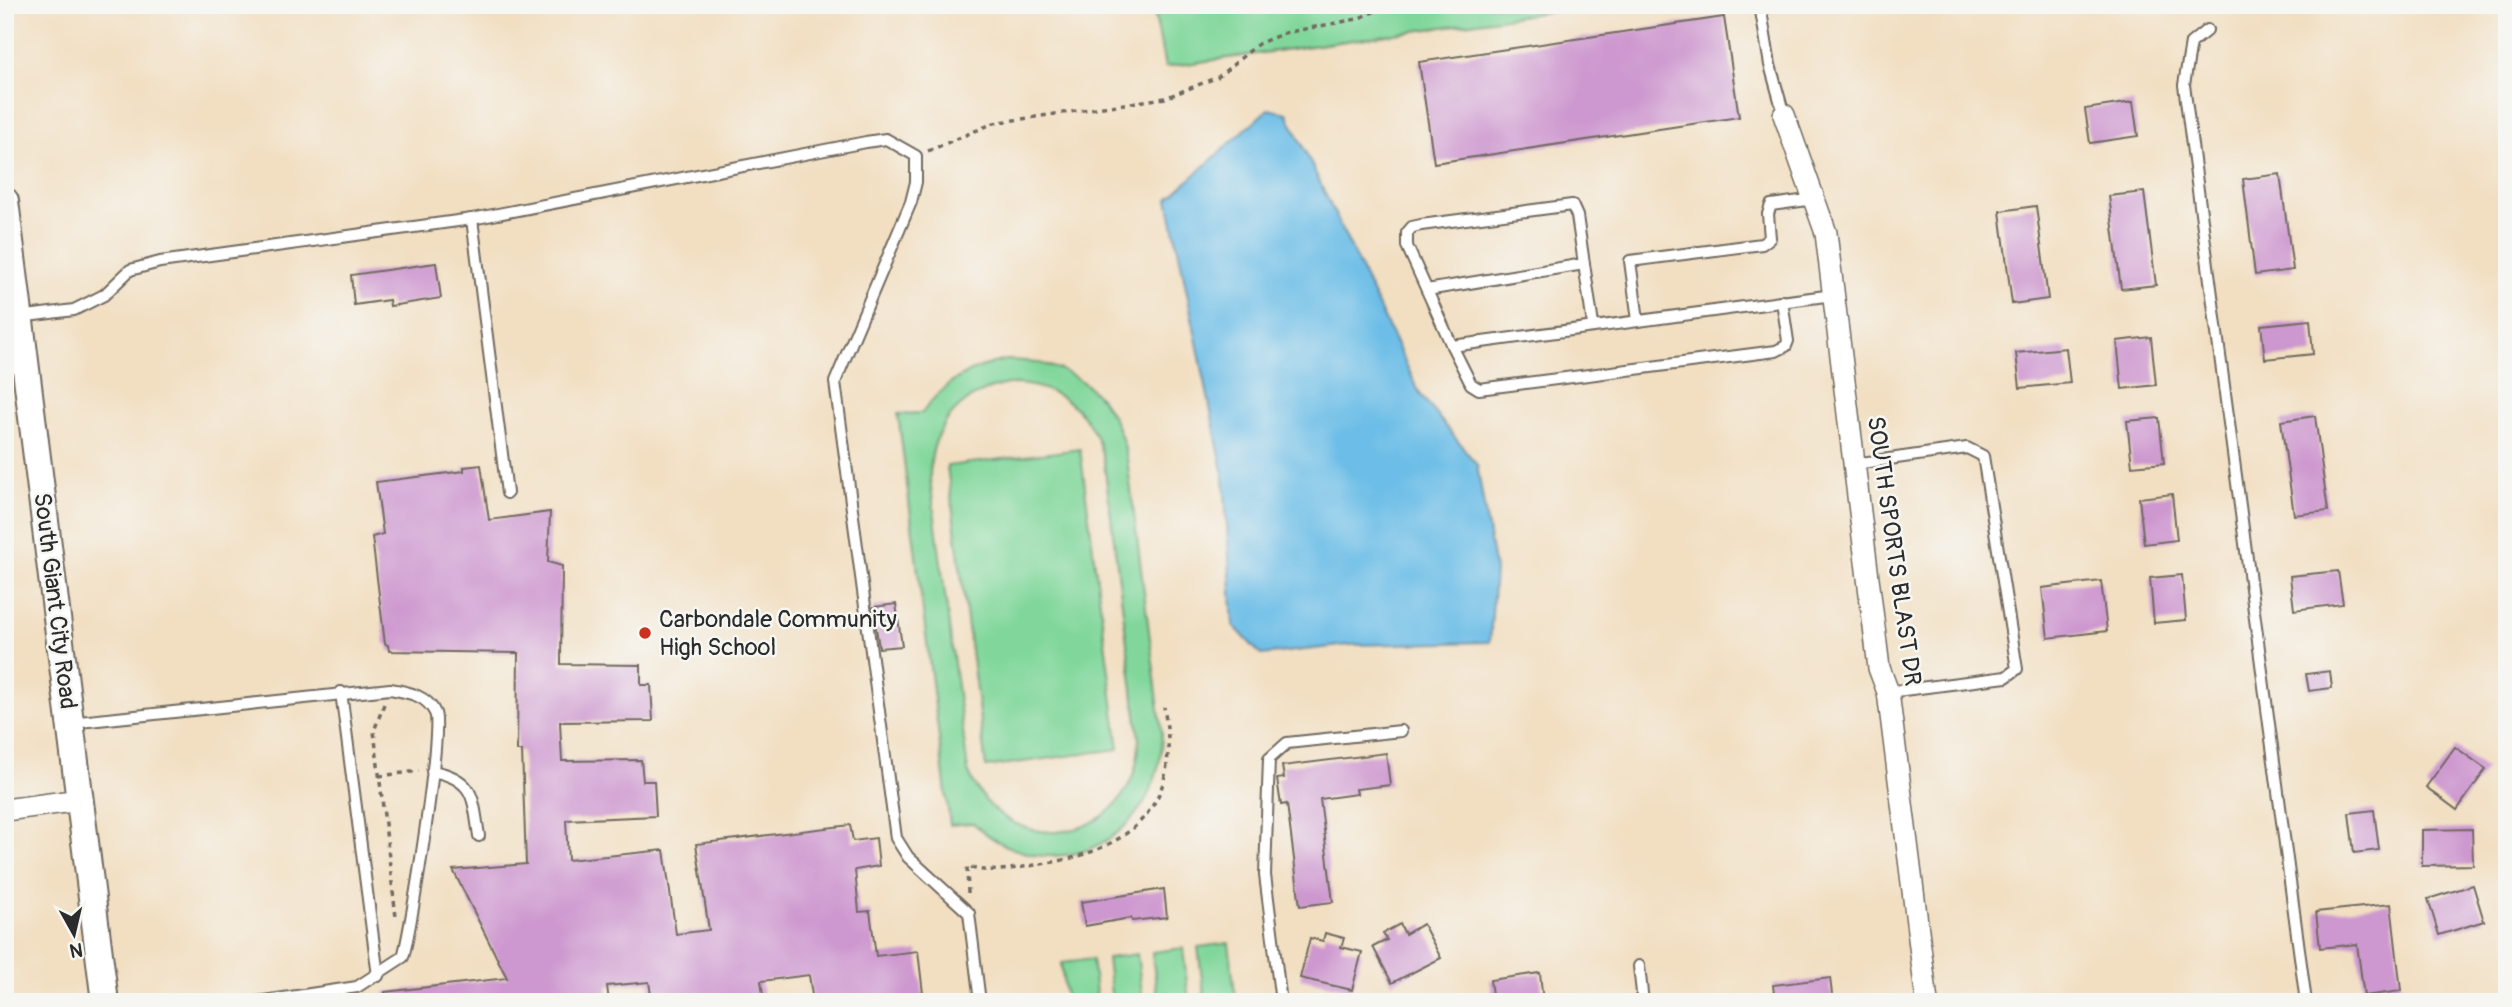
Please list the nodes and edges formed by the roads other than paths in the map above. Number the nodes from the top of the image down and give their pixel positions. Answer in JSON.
{"nodes":[{"id":1,"x":1760,"y":5,"type":"edge"},
{"id":2,"x":2207,"y":30,"type":"dead end"},
{"id":3,"x":1784,"y":115,"type":"joint"},
{"id":4,"x":1815,"y":199,"type":"junction"},
{"id":5,"x":5,"y":201,"type":"edge"},
{"id":6,"x":472,"y":219,"type":"junction"},
{"id":7,"x":1584,"y":264,"type":"junction"},
{"id":8,"x":1427,"y":290,"type":"junction"},
{"id":9,"x":1833,"y":295,"type":"junction"},
{"id":10,"x":1782,"y":302,"type":"junction"},
{"id":11,"x":19,"y":317,"type":"junction"},
{"id":12,"x":1638,"y":320,"type":"junction"},
{"id":13,"x":1593,"y":325,"type":"junction"},
{"id":14,"x":1452,"y":346,"type":"junction"},
{"id":15,"x":1854,"y":464,"type":"junction"},
{"id":16,"x":507,"y":493,"type":"dead end"},
{"id":17,"x":341,"y":692,"type":"junction"},
{"id":18,"x":1888,"y":692,"type":"junction"},
{"id":19,"x":70,"y":723,"type":"junction"},
{"id":20,"x":1401,"y":732,"type":"dead end"},
{"id":21,"x":426,"y":771,"type":"junction"},
{"id":22,"x":80,"y":800,"type":"junction"},
{"id":23,"x":5,"y":810,"type":"edge"},
{"id":24,"x":479,"y":836,"type":"dead end"},
{"id":25,"x":1639,"y":966,"type":"dead end"},
{"id":26,"x":378,"y":976,"type":"junction"},
{"id":27,"x":105,"y":1002,"type":"edge"},
{"id":28,"x":257,"y":1002,"type":"edge"},
{"id":29,"x":980,"y":1002,"type":"edge"},
{"id":30,"x":1281,"y":1002,"type":"edge"},
{"id":31,"x":1643,"y":1002,"type":"edge"},
{"id":32,"x":1927,"y":1002,"type":"edge"},
{"id":33,"x":2306,"y":1002,"type":"edge"}],
"edges":[{"from":1,"to":3,"type":"lane"},
{"from":2,"to":33,"type":"lane"},
{"from":3,"to":4,"type":"street","name":"SOUTH SPORTS BLAST DR"},
{"from":4,"to":9,"type":"street","name":"SOUTH SPORTS BLAST DR"},
{"from":4,"to":12,"type":"lane"},
{"from":5,"to":11,"type":"street","name":"South Giant City Road"},
{"from":6,"to":11,"type":"lane"},
{"from":6,"to":16,"type":"lane"},
{"from":6,"to":29,"type":"lane"},
{"from":7,"to":8,"type":"lane"},
{"from":7,"to":8,"type":"lane"},
{"from":7,"to":13,"type":"lane"},
{"from":8,"to":14,"type":"lane"},
{"from":9,"to":10,"type":"lane"},
{"from":9,"to":15,"type":"street","name":"SOUTH SPORTS BLAST DR"},
{"from":10,"to":12,"type":"lane"},
{"from":10,"to":14,"type":"lane"},
{"from":11,"to":19,"type":"street","name":"South Giant City Road"},
{"from":12,"to":13,"type":"lane"},
{"from":13,"to":14,"type":"lane"},
{"from":15,"to":18,"type":"street","name":"SOUTH SPORTS BLAST DR"},
{"from":15,"to":18,"type":"lane"},
{"from":17,"to":19,"type":"lane"},
{"from":17,"to":21,"type":"lane"},
{"from":17,"to":26,"type":"lane"},
{"from":18,"to":32,"type":"street","name":"SOUTH SPORTS BLAST DR"},
{"from":19,"to":22,"type":"street","name":"South Giant City Road"},
{"from":20,"to":30,"type":"lane"},
{"from":21,"to":24,"type":"lane"},
{"from":21,"to":26,"type":"lane"},
{"from":22,"to":23,"type":"street"},
{"from":22,"to":27,"type":"street","name":"South Giant City Road"},
{"from":25,"to":31,"type":"lane"},
{"from":26,"to":28,"type":"lane"}]}
